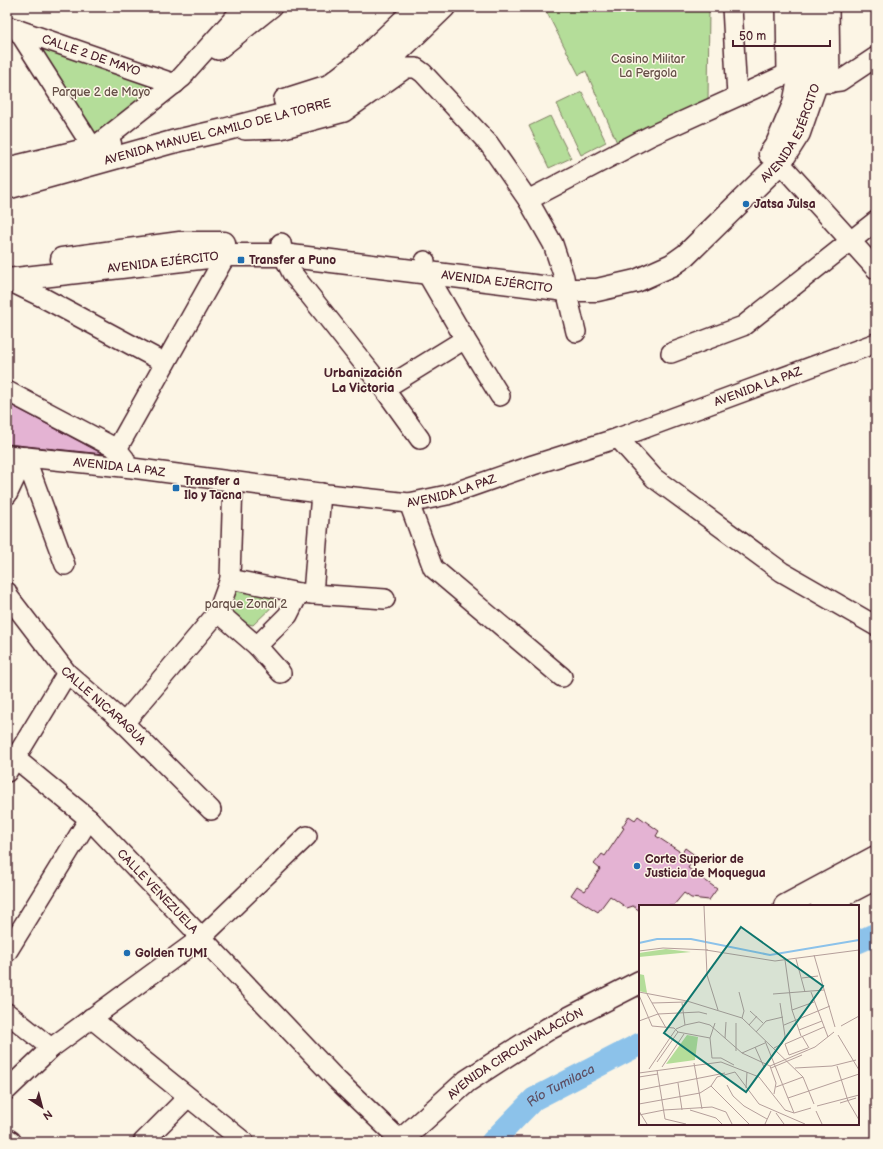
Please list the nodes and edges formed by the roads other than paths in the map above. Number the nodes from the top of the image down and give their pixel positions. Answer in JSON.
{"nodes":[{"id":1,"x":244,"y":7,"type":"edge"},
{"id":2,"x":272,"y":7,"type":"edge"},
{"id":3,"x":418,"y":7,"type":"edge"},
{"id":4,"x":444,"y":7,"type":"edge"},
{"id":5,"x":732,"y":7,"type":"edge"},
{"id":6,"x":786,"y":7,"type":"edge"},
{"id":7,"x":799,"y":7,"type":"edge"},
{"id":8,"x":814,"y":7,"type":"edge"},
{"id":9,"x":829,"y":7,"type":"edge"},
{"id":10,"x":12,"y":27,"type":"edge"},
{"id":11,"x":876,"y":57,"type":"edge"},
{"id":12,"x":808,"y":79,"type":"junction"},
{"id":13,"x":175,"y":84,"type":"junction"},
{"id":14,"x":737,"y":96,"type":"junction"},
{"id":15,"x":224,"y":130,"type":"junction"},
{"id":16,"x":95,"y":155,"type":"junction"},
{"id":17,"x":780,"y":163,"type":"junction"},
{"id":18,"x":7,"y":169,"type":"edge"},
{"id":19,"x":7,"y":188,"type":"edge"},
{"id":20,"x":528,"y":200,"type":"junction"},
{"id":21,"x":876,"y":220,"type":"edge"},
{"id":22,"x":850,"y":241,"type":"junction"},
{"id":23,"x":282,"y":249,"type":"junction"},
{"id":24,"x":682,"y":250,"type":"junction"},
{"id":25,"x":226,"y":255,"type":"junction"},
{"id":26,"x":7,"y":266,"type":"edge"},
{"id":27,"x":426,"y":266,"type":"junction"},
{"id":28,"x":876,"y":269,"type":"edge"},
{"id":29,"x":7,"y":280,"type":"edge"},
{"id":30,"x":565,"y":283,"type":"junction"},
{"id":31,"x":576,"y":332,"type":"dead end"},
{"id":32,"x":465,"y":339,"type":"junction"},
{"id":33,"x":876,"y":343,"type":"edge"},
{"id":34,"x":671,"y":353,"type":"dead end"},
{"id":35,"x":165,"y":363,"type":"junction"},
{"id":36,"x":384,"y":389,"type":"junction"},
{"id":37,"x":7,"y":391,"type":"edge"},
{"id":38,"x":500,"y":396,"type":"dead end"},
{"id":39,"x":420,"y":438,"type":"dead end"},
{"id":40,"x":618,"y":438,"type":"junction"},
{"id":41,"x":117,"y":450,"type":"junction"},
{"id":42,"x":16,"y":456,"type":"edge"},
{"id":43,"x":132,"y":468,"type":"junction"},
{"id":44,"x":233,"y":481,"type":"junction"},
{"id":45,"x":321,"y":493,"type":"junction"},
{"id":46,"x":7,"y":495,"type":"edge"},
{"id":47,"x":409,"y":503,"type":"junction"},
{"id":48,"x":65,"y":565,"type":"dead end"},
{"id":49,"x":230,"y":579,"type":"junction"},
{"id":50,"x":7,"y":592,"type":"edge"},
{"id":51,"x":306,"y":594,"type":"junction"},
{"id":52,"x":385,"y":599,"type":"dead end"},
{"id":53,"x":218,"y":612,"type":"junction"},
{"id":54,"x":876,"y":626,"type":"edge"},
{"id":55,"x":257,"y":646,"type":"junction"},
{"id":56,"x":68,"y":673,"type":"junction"},
{"id":57,"x":281,"y":673,"type":"dead end"},
{"id":58,"x":562,"y":677,"type":"dead end"},
{"id":59,"x":124,"y":723,"type":"junction"},
{"id":60,"x":10,"y":761,"type":"edge"},
{"id":61,"x":211,"y":810,"type":"dead end"},
{"id":62,"x":89,"y":819,"type":"junction"},
{"id":63,"x":307,"y":836,"type":"dead end"},
{"id":64,"x":876,"y":857,"type":"edge"},
{"id":65,"x":876,"y":878,"type":"edge"},
{"id":66,"x":787,"y":905,"type":"edge"},
{"id":67,"x":824,"y":905,"type":"edge"},
{"id":68,"x":201,"y":938,"type":"junction"},
{"id":69,"x":7,"y":952,"type":"edge"},
{"id":70,"x":639,"y":983,"type":"edge"},
{"id":71,"x":7,"y":1013,"type":"edge"},
{"id":72,"x":91,"y":1018,"type":"junction"},
{"id":73,"x":52,"y":1048,"type":"junction"},
{"id":74,"x":7,"y":1090,"type":"edge"},
{"id":75,"x":188,"y":1097,"type":"junction"},
{"id":76,"x":7,"y":1140,"type":"edge"},
{"id":77,"x":10,"y":1142,"type":"edge"},
{"id":78,"x":143,"y":1142,"type":"edge"},
{"id":79,"x":244,"y":1142,"type":"edge"},
{"id":80,"x":400,"y":1142,"type":"edge"}],
"edges":[{"from":1,"to":13,"type":"street"},
{"from":2,"to":13,"type":"street"},
{"from":3,"to":16,"type":"main road","name":"AVENIDA MANUEL CAMILO DE LA TORRE"},
{"from":4,"to":15,"type":"main road","name":"AVENIDA MANUEL CAMILO DE LA TORRE"},
{"from":5,"to":14,"type":"street"},
{"from":6,"to":12,"type":"street"},
{"from":7,"to":12,"type":"main road","name":"AVENIDA EJÉRCITO"},
{"from":8,"to":12,"type":"main road","name":"AVENIDA EJÉRCITO"},
{"from":9,"to":12,"type":"street"},
{"from":10,"to":13,"type":"street","name":"CALLE 2 DE MAYO"},
{"from":10,"to":16,"type":"street"},
{"from":11,"to":12,"type":"street"},
{"from":12,"to":14,"type":"street"},
{"from":12,"to":17,"type":"main road","name":"AVENIDA EJÉRCITO"},
{"from":12,"to":24,"type":"main road","name":"AVENIDA EJÉRCITO"},
{"from":13,"to":16,"type":"street"},
{"from":14,"to":20,"type":"street"},
{"from":15,"to":16,"type":"main road","name":"AVENIDA MANUEL CAMILO DE LA TORRE"},
{"from":15,"to":20,"type":"street"},
{"from":16,"to":18,"type":"main road","name":"AVENIDA MANUEL CAMILO DE LA TORRE"},
{"from":16,"to":19,"type":"main road","name":"AVENIDA MANUEL CAMILO DE LA TORRE"},
{"from":17,"to":22,"type":"street"},
{"from":17,"to":24,"type":"main road","name":"AVENIDA EJÉRCITO"},
{"from":20,"to":30,"type":"street"},
{"from":21,"to":22,"type":"street"},
{"from":22,"to":28,"type":"street"},
{"from":22,"to":34,"type":"street"},
{"from":23,"to":25,"type":"main road","name":"AVENIDA EJÉRCITO"},
{"from":23,"to":26,"type":"main road","name":"AVENIDA EJÉRCITO"},
{"from":23,"to":27,"type":"main road","name":"AVENIDA EJÉRCITO"},
{"from":23,"to":36,"type":"street"},
{"from":24,"to":30,"type":"main road","name":"AVENIDA EJÉRCITO"},
{"from":25,"to":29,"type":"main road","name":"AVENIDA EJÉRCITO"},
{"from":25,"to":35,"type":"street"},
{"from":27,"to":30,"type":"main road","name":"AVENIDA EJÉRCITO"},
{"from":27,"to":32,"type":"street"},
{"from":29,"to":35,"type":"street"},
{"from":30,"to":31,"type":"street"},
{"from":32,"to":36,"type":"street"},
{"from":32,"to":38,"type":"street"},
{"from":33,"to":40,"type":"street","name":"AVENIDA LA PAZ"},
{"from":35,"to":41,"type":"street"},
{"from":36,"to":39,"type":"street"},
{"from":37,"to":41,"type":"street"},
{"from":40,"to":47,"type":"street","name":"AVENIDA LA PAZ"},
{"from":40,"to":54,"type":"street"},
{"from":41,"to":43,"type":"street"},
{"from":42,"to":43,"type":"street","name":"AVENIDA LA PAZ"},
{"from":42,"to":46,"type":"street"},
{"from":42,"to":48,"type":"street"},
{"from":43,"to":44,"type":"street","name":"AVENIDA LA PAZ"},
{"from":44,"to":45,"type":"street","name":"AVENIDA LA PAZ"},
{"from":44,"to":49,"type":"street"},
{"from":45,"to":47,"type":"street","name":"AVENIDA LA PAZ"},
{"from":45,"to":51,"type":"street"},
{"from":47,"to":58,"type":"street"},
{"from":49,"to":51,"type":"street"},
{"from":49,"to":53,"type":"street"},
{"from":50,"to":56,"type":"street","name":"CALLE NICARAGUA"},
{"from":51,"to":52,"type":"street"},
{"from":51,"to":55,"type":"street"},
{"from":53,"to":55,"type":"street"},
{"from":53,"to":59,"type":"street"},
{"from":55,"to":57,"type":"street"},
{"from":56,"to":59,"type":"street","name":"CALLE NICARAGUA"},
{"from":56,"to":60,"type":"street"},
{"from":59,"to":61,"type":"street","name":"CALLE NICARAGUA"},
{"from":60,"to":62,"type":"street","name":"CALLE VENEZUELA"},
{"from":62,"to":68,"type":"street","name":"CALLE VENEZUELA"},
{"from":62,"to":69,"type":"street"},
{"from":63,"to":68,"type":"street"},
{"from":64,"to":66,"type":"main road"},
{"from":65,"to":67,"type":"main road"},
{"from":68,"to":72,"type":"street"},
{"from":68,"to":80,"type":"street","name":"CALLE VENEZUELA"},
{"from":70,"to":80,"type":"main road","name":"AVENIDA CIRCUNVALACIÓN"},
{"from":71,"to":73,"type":"street"},
{"from":72,"to":73,"type":"street"},
{"from":72,"to":75,"type":"street"},
{"from":73,"to":74,"type":"street"},
{"from":75,"to":78,"type":"street"},
{"from":75,"to":79,"type":"street"},
{"from":76,"to":77,"type":"main road"}]}
